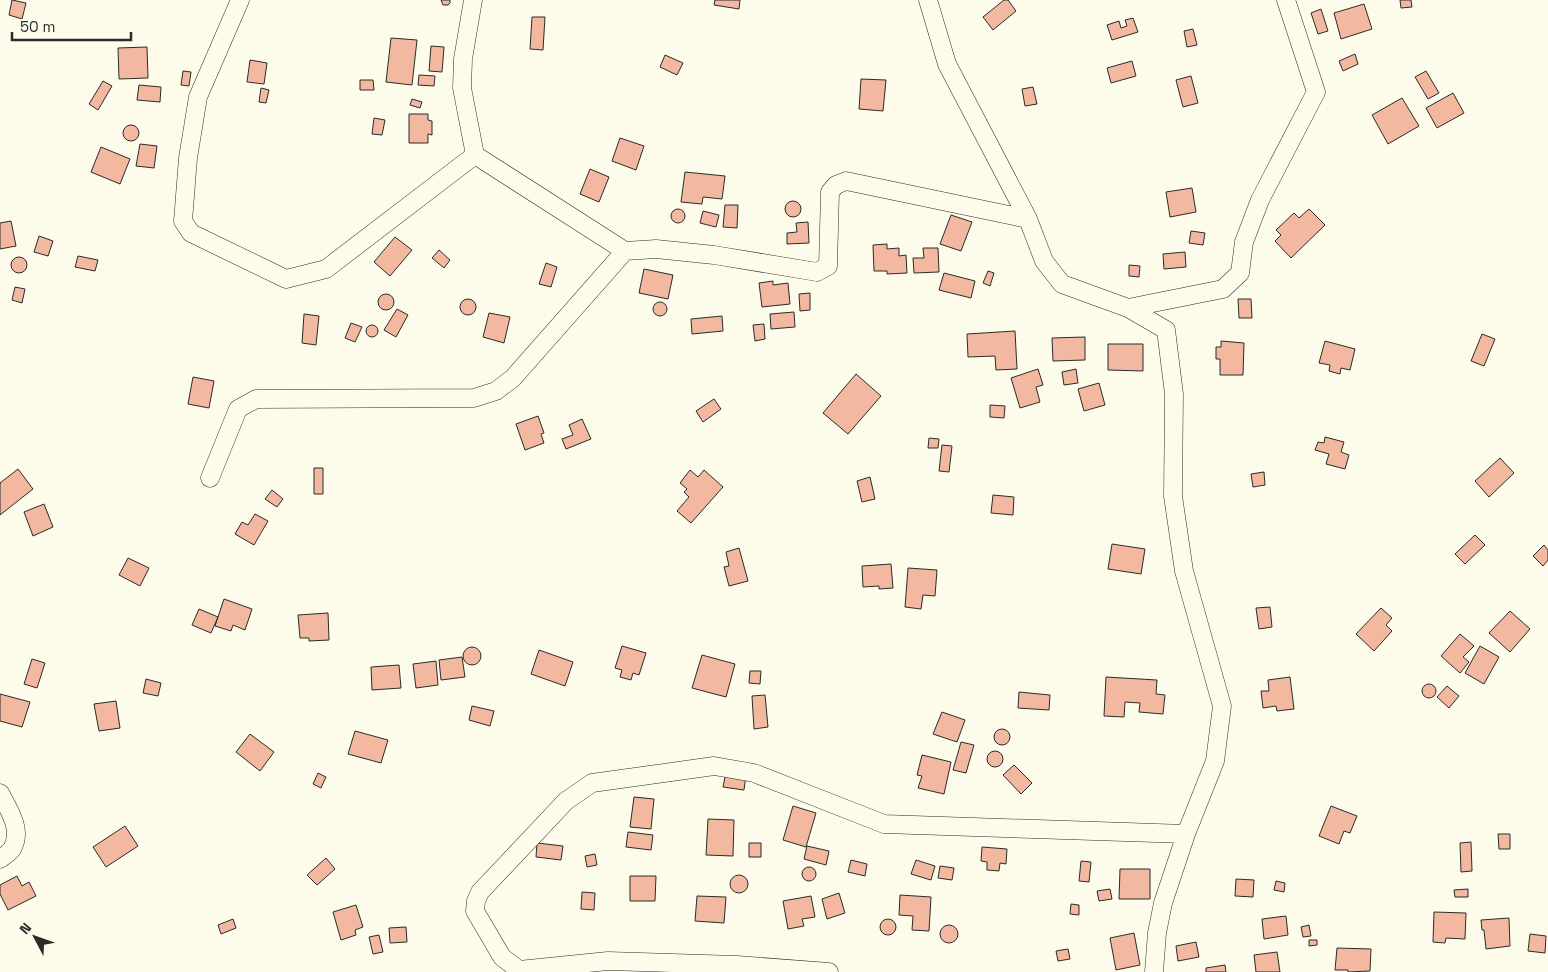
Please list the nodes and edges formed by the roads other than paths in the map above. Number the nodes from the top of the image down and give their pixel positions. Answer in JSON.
{"nodes":[{"id":1,"x":240,"y":0,"type":"edge"},
{"id":2,"x":474,"y":0,"type":"edge"},
{"id":3,"x":928,"y":0,"type":"edge"},
{"id":4,"x":1286,"y":0,"type":"edge"},
{"id":5,"x":475,"y":155,"type":"junction"},
{"id":6,"x":1028,"y":219,"type":"junction"},
{"id":7,"x":625,"y":251,"type":"junction"},
{"id":8,"x":1128,"y":308,"type":"junction"},
{"id":9,"x":210,"y":478,"type":"dead end"},
{"id":10,"x":0,"y":793,"type":"edge"},
{"id":11,"x":1186,"y":834,"type":"junction"},
{"id":12,"x":0,"y":860,"type":"edge"},
{"id":13,"x":609,"y":967,"type":"edge"},
{"id":14,"x":829,"y":972,"type":"edge"},
{"id":15,"x":1154,"y":972,"type":"edge"}],
"edges":[{"from":1,"to":5,"type":"street"},
{"from":2,"to":5,"type":"street"},
{"from":3,"to":6,"type":"street"},
{"from":4,"to":8,"type":"street"},
{"from":5,"to":7,"type":"street"},
{"from":6,"to":7,"type":"street"},
{"from":6,"to":8,"type":"street"},
{"from":7,"to":9,"type":"street"},
{"from":8,"to":11,"type":"street"},
{"from":10,"to":12,"type":"street"},
{"from":11,"to":13,"type":"street"},
{"from":11,"to":15,"type":"street"},
{"from":13,"to":14,"type":"street"}]}
